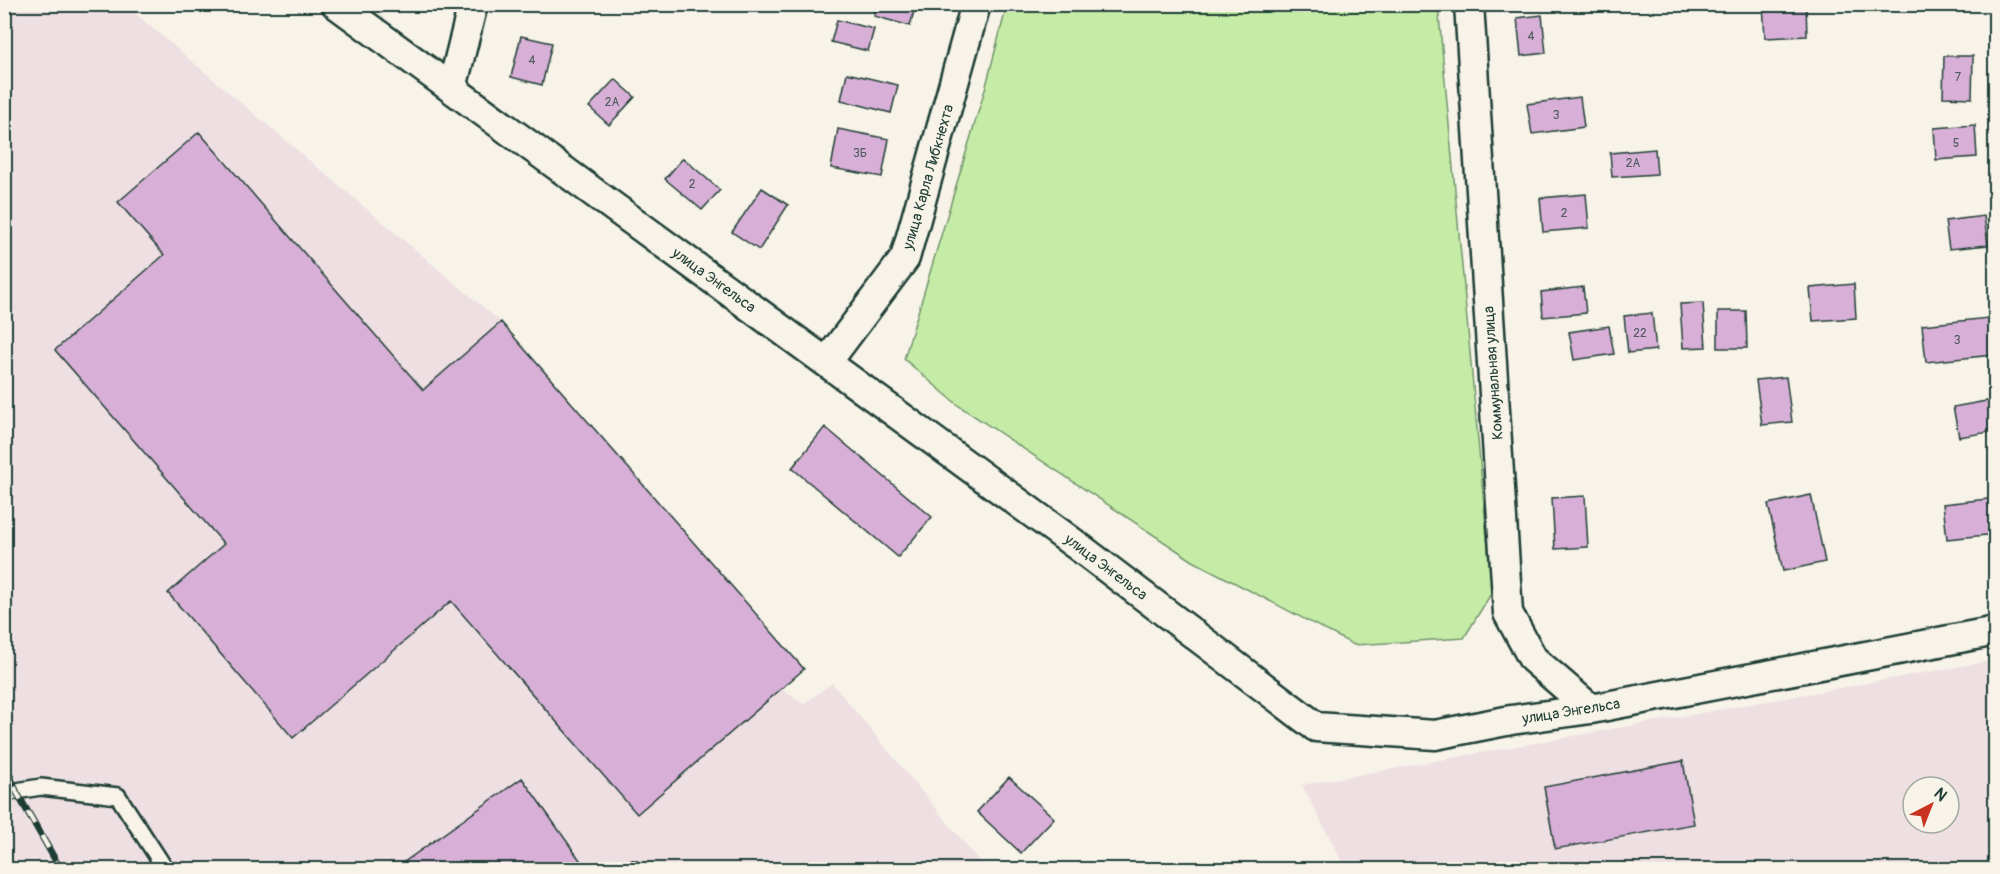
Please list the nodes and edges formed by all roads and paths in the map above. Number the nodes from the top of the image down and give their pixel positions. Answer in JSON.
{"nodes":[{"id":1,"x":336,"y":4,"type":"edge"},
{"id":2,"x":474,"y":4,"type":"edge"},
{"id":3,"x":976,"y":4,"type":"edge"},
{"id":4,"x":1468,"y":4,"type":"edge"},
{"id":5,"x":452,"y":87,"type":"junction"},
{"id":6,"x":827,"y":362,"type":"junction"},
{"id":7,"x":1995,"y":631,"type":"edge"},
{"id":8,"x":1591,"y":709,"type":"junction"},
{"id":9,"x":4,"y":793,"type":"edge"},
{"id":10,"x":166,"y":870,"type":"edge"}],
"edges":[{"from":1,"to":5,"type":"street","name":"улица Энгельса"},
{"from":2,"to":5,"type":"street"},
{"from":3,"to":6,"type":"street","name":"улица Карла Либкнехта"},
{"from":4,"to":8,"type":"street","name":"Коммунальная улица"},
{"from":5,"to":6,"type":"street","name":"улица Энгельса"},
{"from":6,"to":8,"type":"street","name":"улица Энгельса"},
{"from":7,"to":8,"type":"street","name":"улица Энгельса"},
{"from":9,"to":10,"type":"lane"}]}
